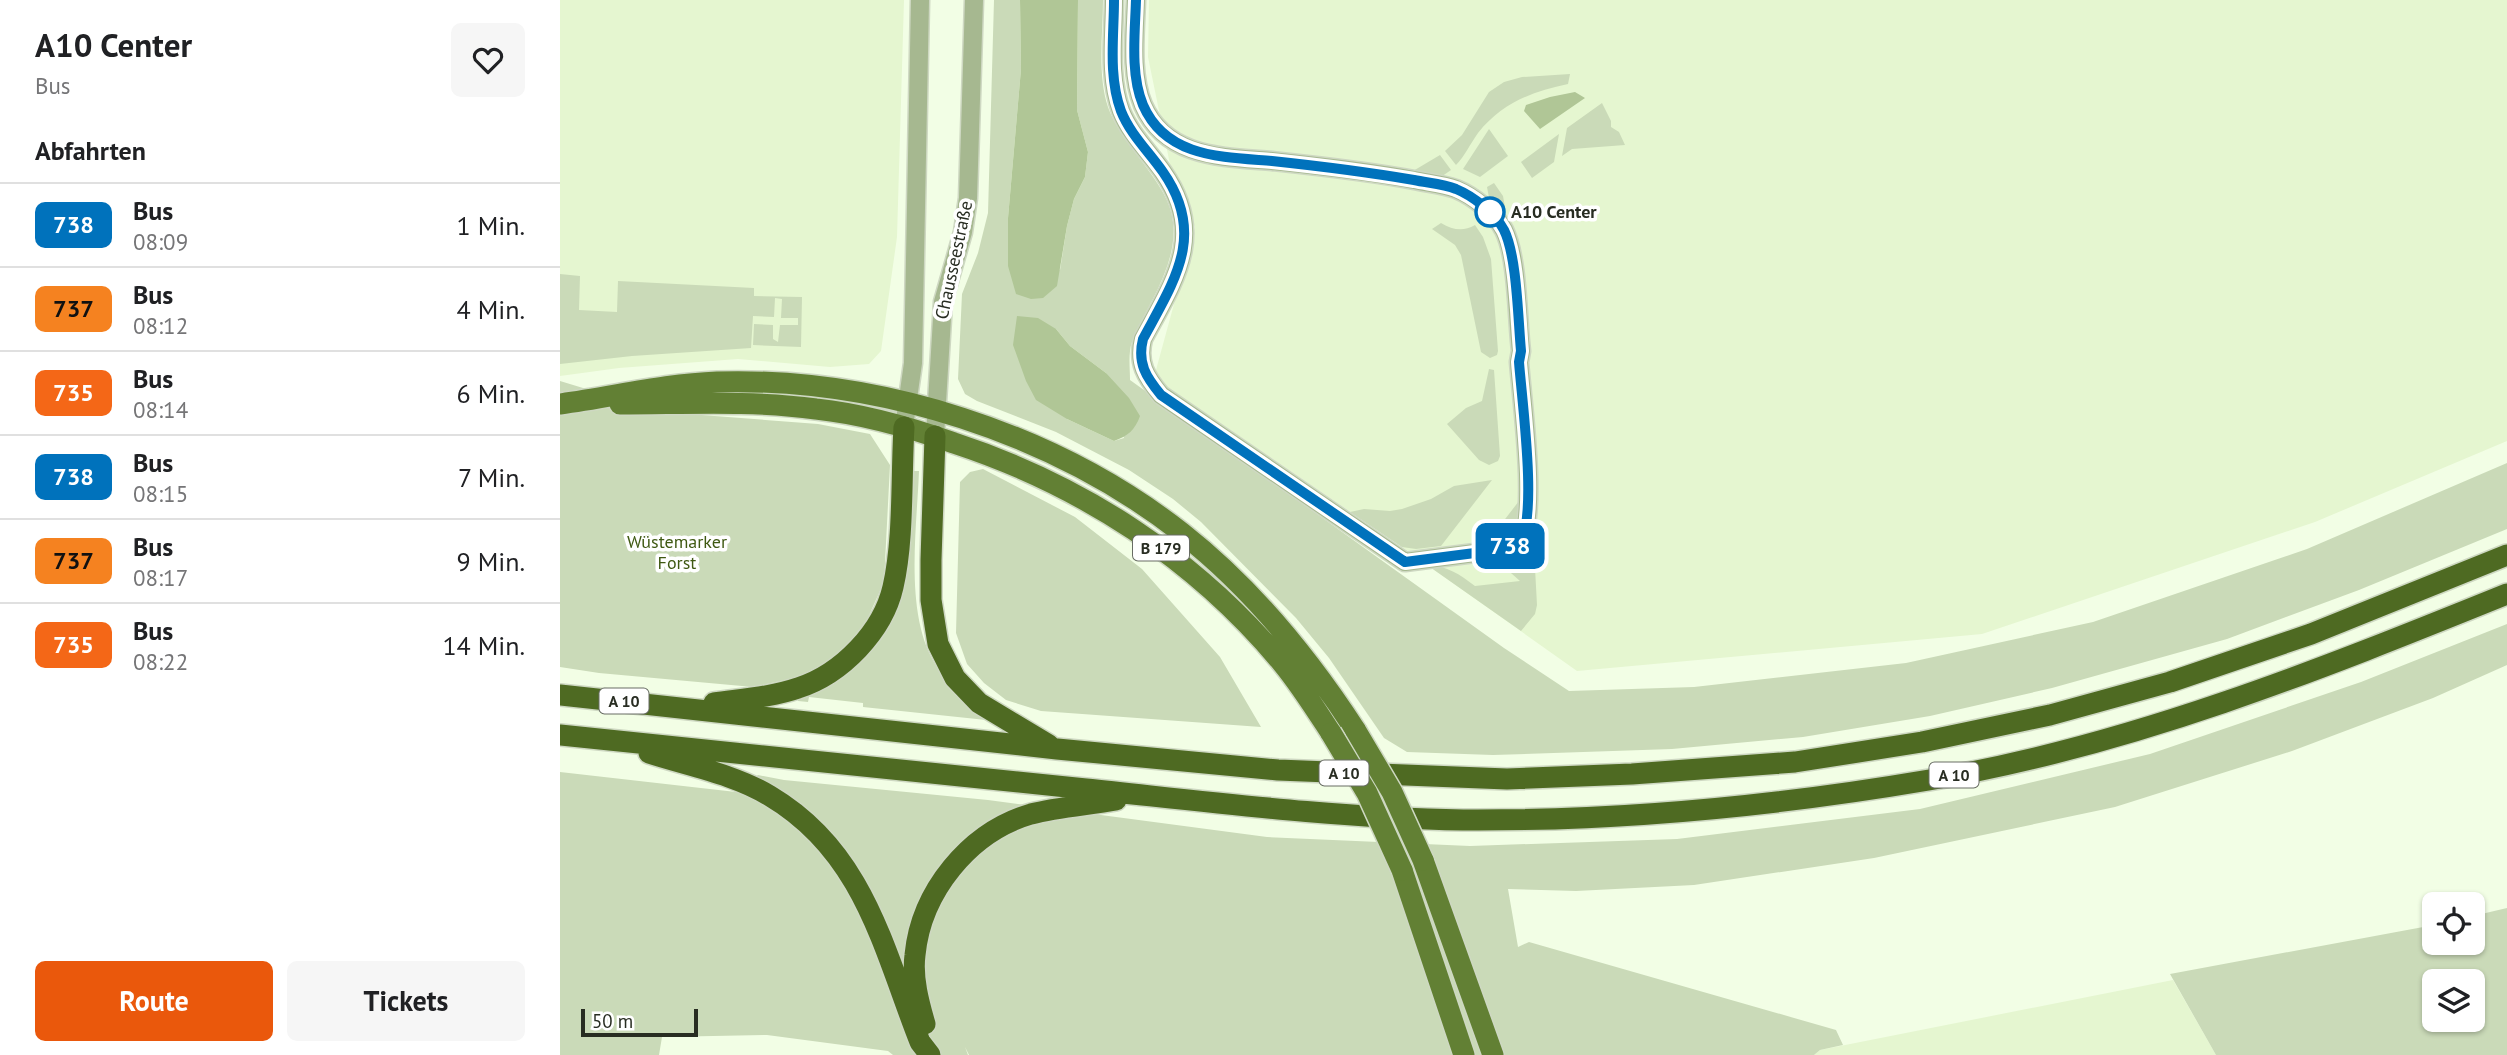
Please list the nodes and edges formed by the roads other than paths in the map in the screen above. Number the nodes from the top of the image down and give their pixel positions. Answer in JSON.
{"nodes":[{"id":1,"x":920,"y":0,"type":"edge"},
{"id":2,"x":974,"y":0,"type":"edge"},
{"id":3,"x":1114,"y":0,"type":"edge"},
{"id":4,"x":1136,"y":0,"type":"edge"},
{"id":5,"x":908,"y":402,"type":"junction"},
{"id":6,"x":563,"y":403,"type":"edge"},
{"id":7,"x":937,"y":409,"type":"junction"},
{"id":8,"x":904,"y":427,"type":"junction"},
{"id":9,"x":935,"y":436,"type":"junction"},
{"id":10,"x":2507,"y":555,"type":"edge"},
{"id":11,"x":2507,"y":594,"type":"edge"},
{"id":12,"x":560,"y":695,"type":"edge"},
{"id":13,"x":689,"y":708,"type":"junction"},
{"id":14,"x":560,"y":735,"type":"edge"},
{"id":15,"x":607,"y":740,"type":"junction"},
{"id":16,"x":1057,"y":749,"type":"junction"},
{"id":17,"x":1142,"y":795,"type":"junction"},
{"id":18,"x":930,"y":1055,"type":"edge"},
{"id":19,"x":937,"y":1055,"type":"edge"},
{"id":20,"x":1464,"y":1055,"type":"edge"},
{"id":21,"x":1493,"y":1055,"type":"edge"}],
"edges":[{"from":1,"to":5,"type":"street","name":"Chausseestraße"},
{"from":2,"to":7,"type":"street","name":"Chausseestraße"},
{"from":3,"to":4,"type":"street"},
{"from":5,"to":6,"type":"main road"},
{"from":5,"to":7,"type":"main road"},
{"from":5,"to":8,"type":"street","name":"Chausseestraße"},
{"from":6,"to":8,"type":"main road"},
{"from":7,"to":9,"type":"street","name":"Chausseestraße"},
{"from":7,"to":21,"type":"main road","number":"B 179","bridge":true},
{"from":8,"to":9,"type":"main road","number":"B 179"},
{"from":8,"to":13,"type":"highway"},
{"from":9,"to":16,"type":"highway"},
{"from":9,"to":20,"type":"main road","number":"B 179","bridge":true},
{"from":10,"to":16,"type":"highway","number":"A 10"},
{"from":11,"to":17,"type":"highway","number":"A 10"},
{"from":12,"to":13,"type":"highway","number":"A 10"},
{"from":13,"to":16,"type":"highway","number":"A 10"},
{"from":14,"to":15,"type":"highway","number":"A 10"},
{"from":15,"to":17,"type":"highway","number":"A 10"},
{"from":15,"to":18,"type":"highway"},
{"from":17,"to":19,"type":"highway"}]}
